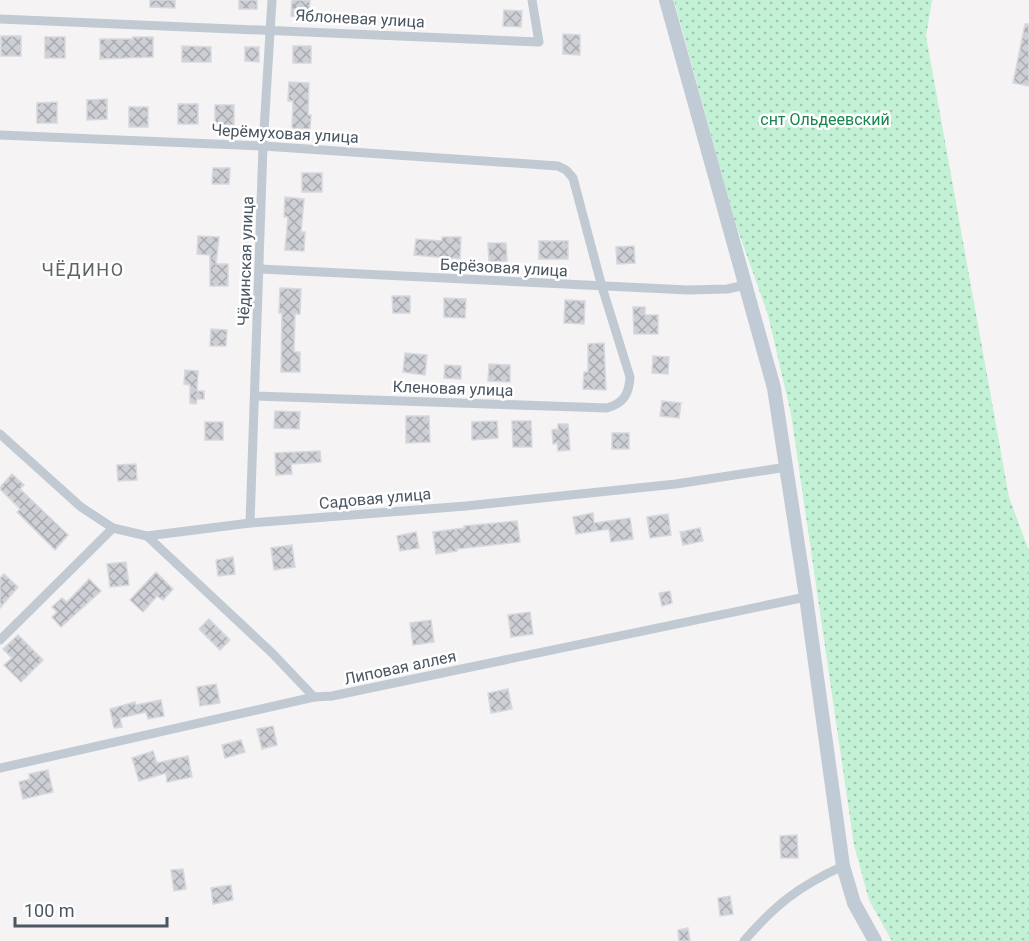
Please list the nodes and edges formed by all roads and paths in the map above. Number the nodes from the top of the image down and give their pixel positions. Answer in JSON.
{"nodes":[{"id":1,"x":272,"y":0,"type":"edge"},
{"id":2,"x":532,"y":0,"type":"edge"},
{"id":3,"x":666,"y":0,"type":"edge"},
{"id":4,"x":0,"y":19,"type":"edge"},
{"id":5,"x":272,"y":29,"type":"junction"},
{"id":6,"x":0,"y":135,"type":"edge"},
{"id":7,"x":263,"y":146,"type":"junction"},
{"id":8,"x":260,"y":269,"type":"junction"},
{"id":9,"x":746,"y":285,"type":"junction"},
{"id":10,"x":602,"y":287,"type":"junction"},
{"id":11,"x":255,"y":396,"type":"junction"},
{"id":12,"x":0,"y":434,"type":"edge"},
{"id":13,"x":787,"y":467,"type":"junction"},
{"id":14,"x":250,"y":523,"type":"junction"},
{"id":15,"x":113,"y":528,"type":"junction"},
{"id":16,"x":147,"y":536,"type":"junction"},
{"id":17,"x":806,"y":597,"type":"junction"},
{"id":18,"x":0,"y":640,"type":"edge"},
{"id":19,"x":314,"y":697,"type":"junction"},
{"id":20,"x":0,"y":768,"type":"edge"},
{"id":21,"x":843,"y":866,"type":"junction"},
{"id":22,"x":744,"y":941,"type":"edge"},
{"id":23,"x":875,"y":941,"type":"edge"}],
"edges":[{"from":1,"to":5,"type":"street","name":"Чёдинская улица"},
{"from":2,"to":5,"type":"street","name":"Яблоневая улица"},
{"from":3,"to":9,"type":"street"},
{"from":4,"to":5,"type":"street","name":"Яблоневая улица"},
{"from":5,"to":7,"type":"street","name":"Чёдинская улица"},
{"from":6,"to":7,"type":"street","name":"Черёмуховая улица"},
{"from":7,"to":8,"type":"street","name":"Чёдинская улица"},
{"from":7,"to":10,"type":"street","name":"Черёмуховая улица"},
{"from":8,"to":10,"type":"street","name":"Берёзовая улица"},
{"from":8,"to":11,"type":"street","name":"Чёдинская улица"},
{"from":9,"to":10,"type":"street","name":"Берёзовая улица"},
{"from":9,"to":13,"type":"street"},
{"from":10,"to":11,"type":"street","name":"Кленовая улица"},
{"from":11,"to":14,"type":"street","name":"Чёдинская улица"},
{"from":12,"to":15,"type":"street","name":"Садовая улица"},
{"from":13,"to":14,"type":"street","name":"Садовая улица"},
{"from":13,"to":17,"type":"street"},
{"from":14,"to":16,"type":"street","name":"Садовая улица"},
{"from":15,"to":16,"type":"street","name":"Садовая улица"},
{"from":15,"to":18,"type":"street"},
{"from":16,"to":19,"type":"street"},
{"from":17,"to":19,"type":"street","name":"Липовая аллея"},
{"from":17,"to":21,"type":"street"},
{"from":19,"to":20,"type":"street","name":"Липовая аллея"},
{"from":21,"to":22,"type":"street"},
{"from":21,"to":23,"type":"street"}]}
